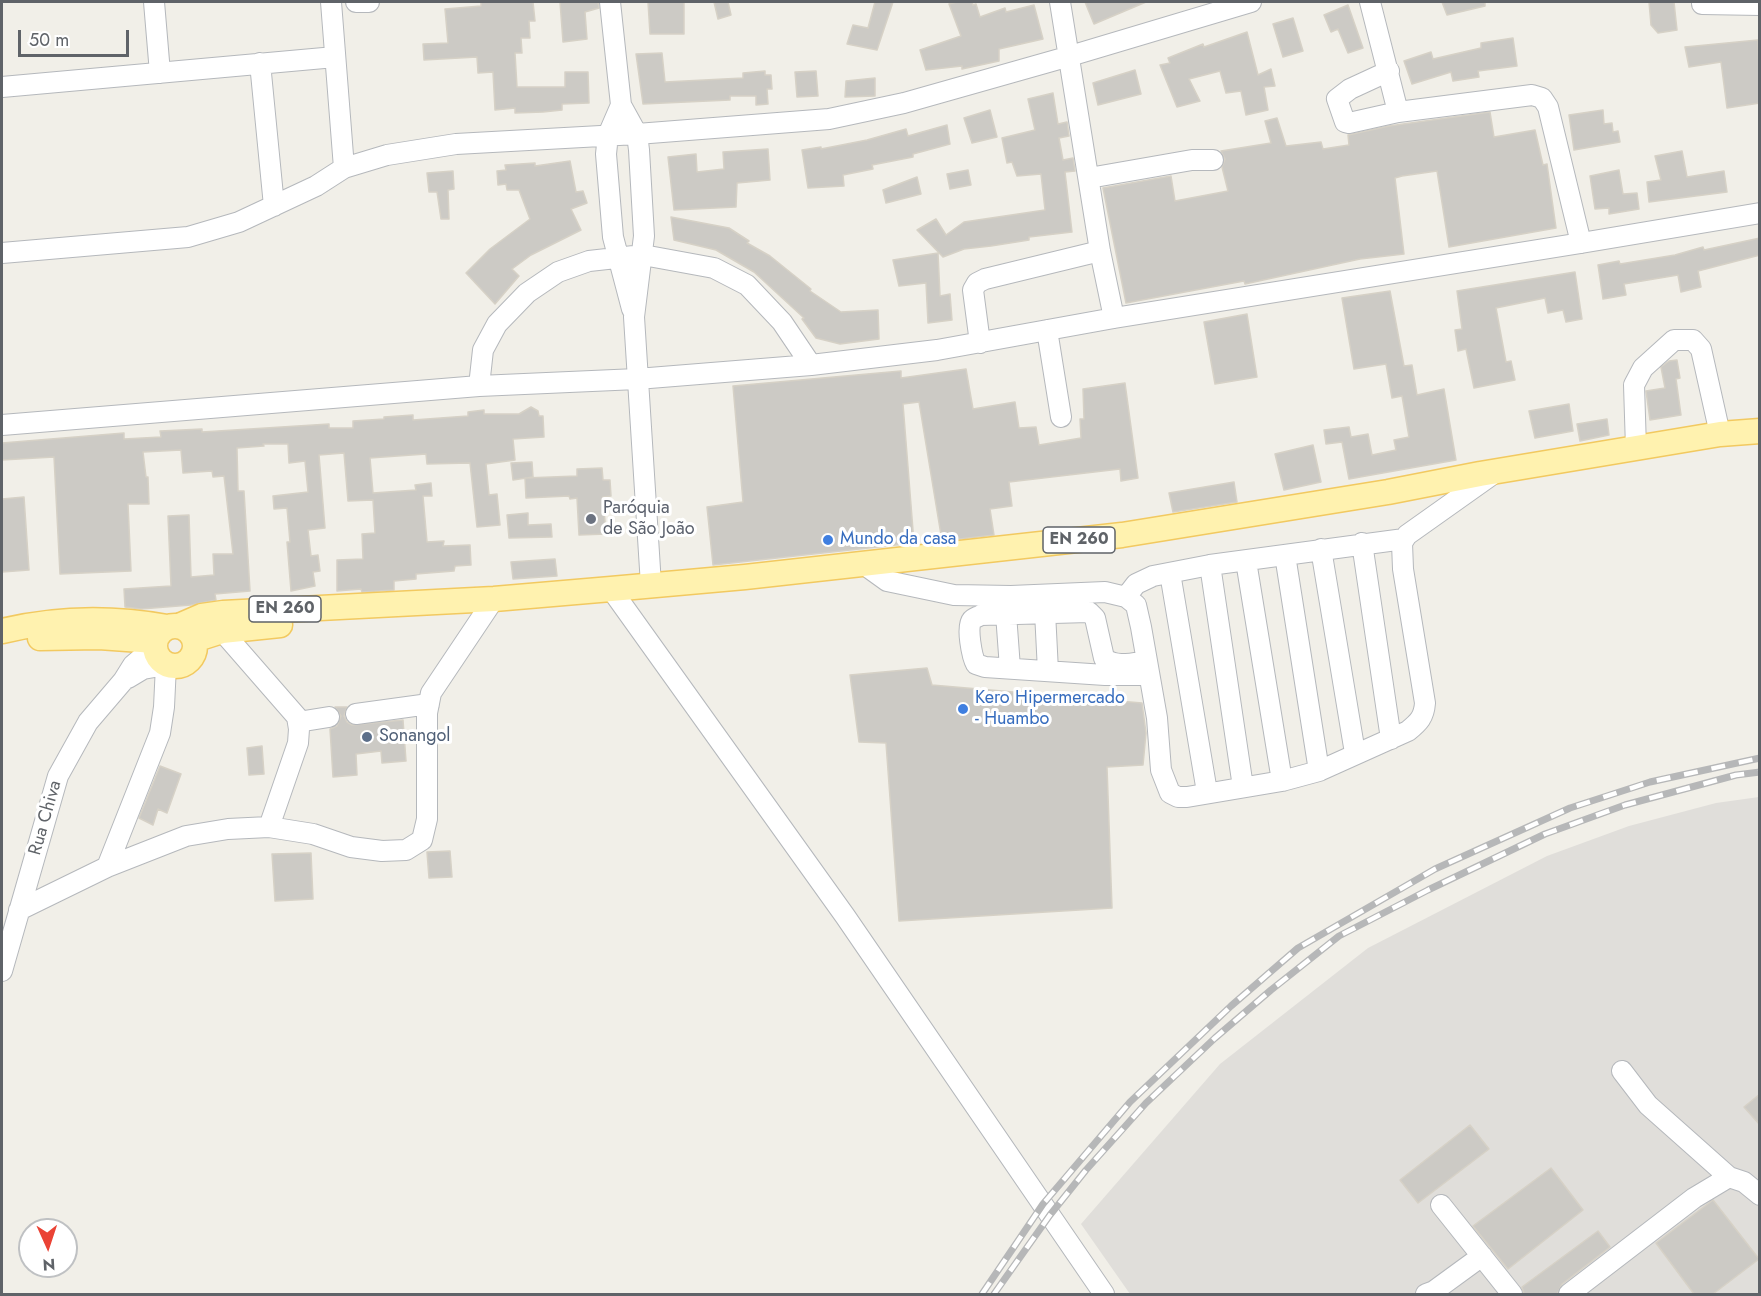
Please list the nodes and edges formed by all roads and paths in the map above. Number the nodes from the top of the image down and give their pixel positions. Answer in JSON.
{"nodes":[{"id":1,"x":154,"y":2,"type":"edge"},
{"id":2,"x":331,"y":2,"type":"edge"},
{"id":3,"x":356,"y":2,"type":"edge"},
{"id":4,"x":369,"y":2,"type":"edge"},
{"id":5,"x":610,"y":2,"type":"edge"},
{"id":6,"x":1060,"y":2,"type":"edge"},
{"id":7,"x":1251,"y":2,"type":"edge"},
{"id":8,"x":1370,"y":2,"type":"edge"},
{"id":9,"x":1702,"y":2,"type":"edge"},
{"id":10,"x":1760,"y":5,"type":"edge"},
{"id":11,"x":1070,"y":56,"type":"junction"},
{"id":12,"x":335,"y":57,"type":"junction"},
{"id":13,"x":260,"y":63,"type":"junction"},
{"id":14,"x":1389,"y":71,"type":"junction"},
{"id":15,"x":160,"y":73,"type":"junction"},
{"id":16,"x":2,"y":87,"type":"edge"},
{"id":17,"x":621,"y":105,"type":"junction"},
{"id":18,"x":1398,"y":112,"type":"junction"},
{"id":19,"x":637,"y":134,"type":"junction"},
{"id":20,"x":608,"y":135,"type":"junction"},
{"id":21,"x":1213,"y":160,"type":"dead end"},
{"id":22,"x":344,"y":168,"type":"junction"},
{"id":23,"x":1089,"y":178,"type":"junction"},
{"id":24,"x":274,"y":206,"type":"junction"},
{"id":25,"x":1760,"y":213,"type":"edge"},
{"id":26,"x":1581,"y":243,"type":"junction"},
{"id":27,"x":1101,"y":251,"type":"junction"},
{"id":28,"x":2,"y":253,"type":"edge"},
{"id":29,"x":643,"y":255,"type":"junction"},
{"id":30,"x":618,"y":258,"type":"junction"},
{"id":31,"x":634,"y":317,"type":"junction"},
{"id":32,"x":1114,"y":318,"type":"junction"},
{"id":33,"x":1047,"y":330,"type":"junction"},
{"id":34,"x":980,"y":343,"type":"junction"},
{"id":35,"x":812,"y":365,"type":"junction"},
{"id":36,"x":637,"y":379,"type":"junction"},
{"id":37,"x":479,"y":386,"type":"junction"},
{"id":38,"x":1061,"y":417,"type":"dead end"},
{"id":39,"x":2,"y":425,"type":"edge"},
{"id":40,"x":1760,"y":431,"type":"edge"},
{"id":41,"x":1720,"y":434,"type":"junction"},
{"id":42,"x":1636,"y":448,"type":"junction"},
{"id":43,"x":1496,"y":471,"type":"junction"},
{"id":44,"x":1404,"y":538,"type":"junction"},
{"id":45,"x":1362,"y":543,"type":"junction"},
{"id":46,"x":1321,"y":549,"type":"junction"},
{"id":47,"x":1285,"y":555,"type":"junction"},
{"id":48,"x":1246,"y":561,"type":"junction"},
{"id":49,"x":862,"y":563,"type":"junction"},
{"id":50,"x":1210,"y":565,"type":"junction"},
{"id":51,"x":1170,"y":573,"type":"junction"},
{"id":52,"x":651,"y":585,"type":"junction"},
{"id":53,"x":611,"y":589,"type":"junction"},
{"id":54,"x":1126,"y":597,"type":"junction"},
{"id":55,"x":494,"y":599,"type":"junction"},
{"id":56,"x":394,"y":603,"type":"junction"},
{"id":57,"x":1045,"y":612,"type":"junction"},
{"id":58,"x":1006,"y":614,"type":"junction"},
{"id":59,"x":2,"y":631,"type":"edge"},
{"id":60,"x":222,"y":631,"type":"junction"},
{"id":61,"x":2,"y":639,"type":"edge"},
{"id":62,"x":169,"y":641,"type":"junction"},
{"id":63,"x":1010,"y":668,"type":"junction"},
{"id":64,"x":1148,"y":668,"type":"junction"},
{"id":65,"x":1048,"y":671,"type":"junction"},
{"id":66,"x":429,"y":704,"type":"junction"},
{"id":67,"x":356,"y":714,"type":"dead end"},
{"id":68,"x":329,"y":717,"type":"dead end"},
{"id":69,"x":298,"y":722,"type":"junction"},
{"id":70,"x":1391,"y":739,"type":"junction"},
{"id":71,"x":1355,"y":753,"type":"junction"},
{"id":72,"x":1319,"y":771,"type":"junction"},
{"id":73,"x":1282,"y":781,"type":"junction"},
{"id":74,"x":1243,"y":787,"type":"junction"},
{"id":75,"x":1208,"y":792,"type":"junction"},
{"id":76,"x":269,"y":827,"type":"junction"},
{"id":77,"x":106,"y":867,"type":"junction"},
{"id":78,"x":19,"y":910,"type":"junction"},
{"id":79,"x":2,"y":971,"type":"edge"},
{"id":80,"x":1622,"y":1071,"type":"dead end"},
{"id":81,"x":1729,"y":1178,"type":"junction"},
{"id":82,"x":1760,"y":1195,"type":"edge"},
{"id":83,"x":1441,"y":1205,"type":"dead end"},
{"id":84,"x":1482,"y":1256,"type":"junction"},
{"id":85,"x":1104,"y":1294,"type":"edge"},
{"id":86,"x":1426,"y":1294,"type":"edge"},
{"id":87,"x":1512,"y":1294,"type":"edge"},
{"id":88,"x":1569,"y":1294,"type":"edge"}],
"edges":[{"from":1,"to":15,"type":"street"},
{"from":2,"to":12,"type":"street"},
{"from":3,"to":4,"type":"street"},
{"from":5,"to":17,"type":"street"},
{"from":6,"to":11,"type":"street"},
{"from":7,"to":11,"type":"street"},
{"from":8,"to":14,"type":"street"},
{"from":9,"to":10,"type":"street"},
{"from":11,"to":19,"type":"street"},
{"from":11,"to":23,"type":"street"},
{"from":12,"to":13,"type":"street"},
{"from":12,"to":22,"type":"street"},
{"from":13,"to":15,"type":"street"},
{"from":13,"to":24,"type":"street"},
{"from":14,"to":18,"type":"street"},
{"from":14,"to":18,"type":"street"},
{"from":15,"to":16,"type":"street"},
{"from":17,"to":19,"type":"street"},
{"from":17,"to":20,"type":"street"},
{"from":18,"to":26,"type":"street"},
{"from":19,"to":20,"type":"street"},
{"from":19,"to":29,"type":"street"},
{"from":20,"to":22,"type":"street"},
{"from":20,"to":30,"type":"street"},
{"from":21,"to":23,"type":"street"},
{"from":22,"to":24,"type":"street"},
{"from":23,"to":27,"type":"street"},
{"from":24,"to":28,"type":"street"},
{"from":25,"to":26,"type":"street"},
{"from":26,"to":32,"type":"street"},
{"from":27,"to":32,"type":"street"},
{"from":27,"to":34,"type":"street"},
{"from":29,"to":30,"type":"street"},
{"from":29,"to":31,"type":"street"},
{"from":29,"to":35,"type":"street"},
{"from":30,"to":31,"type":"street"},
{"from":30,"to":37,"type":"street"},
{"from":31,"to":36,"type":"street"},
{"from":32,"to":33,"type":"street"},
{"from":33,"to":34,"type":"street"},
{"from":33,"to":38,"type":"street"},
{"from":34,"to":35,"type":"street"},
{"from":35,"to":36,"type":"street"},
{"from":36,"to":37,"type":"street"},
{"from":36,"to":52,"type":"street"},
{"from":37,"to":39,"type":"street"},
{"from":40,"to":41,"type":"main road","number":"EN 260"},
{"from":41,"to":42,"type":"main road","number":"EN 260"},
{"from":41,"to":42,"type":"street"},
{"from":42,"to":43,"type":"main road","number":"EN 260"},
{"from":43,"to":44,"type":"street"},
{"from":43,"to":49,"type":"main road","number":"EN 260"},
{"from":44,"to":45,"type":"street"},
{"from":44,"to":70,"type":"street"},
{"from":45,"to":46,"type":"street"},
{"from":45,"to":70,"type":"street"},
{"from":46,"to":47,"type":"street"},
{"from":46,"to":71,"type":"street"},
{"from":47,"to":48,"type":"street"},
{"from":47,"to":72,"type":"street"},
{"from":48,"to":50,"type":"street"},
{"from":48,"to":73,"type":"street"},
{"from":49,"to":52,"type":"main road","number":"EN 260"},
{"from":49,"to":54,"type":"street"},
{"from":50,"to":51,"type":"street"},
{"from":50,"to":74,"type":"street"},
{"from":51,"to":54,"type":"street"},
{"from":51,"to":75,"type":"street"},
{"from":52,"to":53,"type":"main road","number":"EN 260"},
{"from":53,"to":55,"type":"main road","number":"EN 260"},
{"from":53,"to":85,"type":"street"},
{"from":54,"to":64,"type":"street"},
{"from":55,"to":56,"type":"main road","number":"EN 260"},
{"from":55,"to":66,"type":"street"},
{"from":56,"to":60,"type":"main road","number":"EN 260"},
{"from":56,"to":62,"type":"main road","number":"EN 260"},
{"from":57,"to":58,"type":"street"},
{"from":57,"to":64,"type":"street"},
{"from":57,"to":65,"type":"street"},
{"from":58,"to":63,"type":"street"},
{"from":58,"to":63,"type":"street"},
{"from":59,"to":62,"type":"main road","number":"EN 260"},
{"from":60,"to":62,"type":"main road","number":"EN 260"},
{"from":60,"to":69,"type":"street"},
{"from":61,"to":62,"type":"main road","number":"EN 260"},
{"from":62,"to":77,"type":"street"},
{"from":62,"to":78,"type":"street","name":"Rua Chiva"},
{"from":63,"to":65,"type":"street"},
{"from":64,"to":65,"type":"street"},
{"from":64,"to":75,"type":"street"},
{"from":66,"to":67,"type":"street"},
{"from":66,"to":76,"type":"street"},
{"from":68,"to":69,"type":"street"},
{"from":69,"to":76,"type":"street"},
{"from":70,"to":71,"type":"street"},
{"from":71,"to":72,"type":"street"},
{"from":72,"to":73,"type":"street"},
{"from":73,"to":74,"type":"street"},
{"from":74,"to":75,"type":"street"},
{"from":76,"to":77,"type":"street"},
{"from":77,"to":78,"type":"street"},
{"from":78,"to":79,"type":"street","name":"Rua Chiva"},
{"from":80,"to":81,"type":"street"},
{"from":81,"to":82,"type":"street"},
{"from":81,"to":88,"type":"street"},
{"from":83,"to":84,"type":"street"},
{"from":84,"to":86,"type":"street"},
{"from":84,"to":87,"type":"street"}]}
